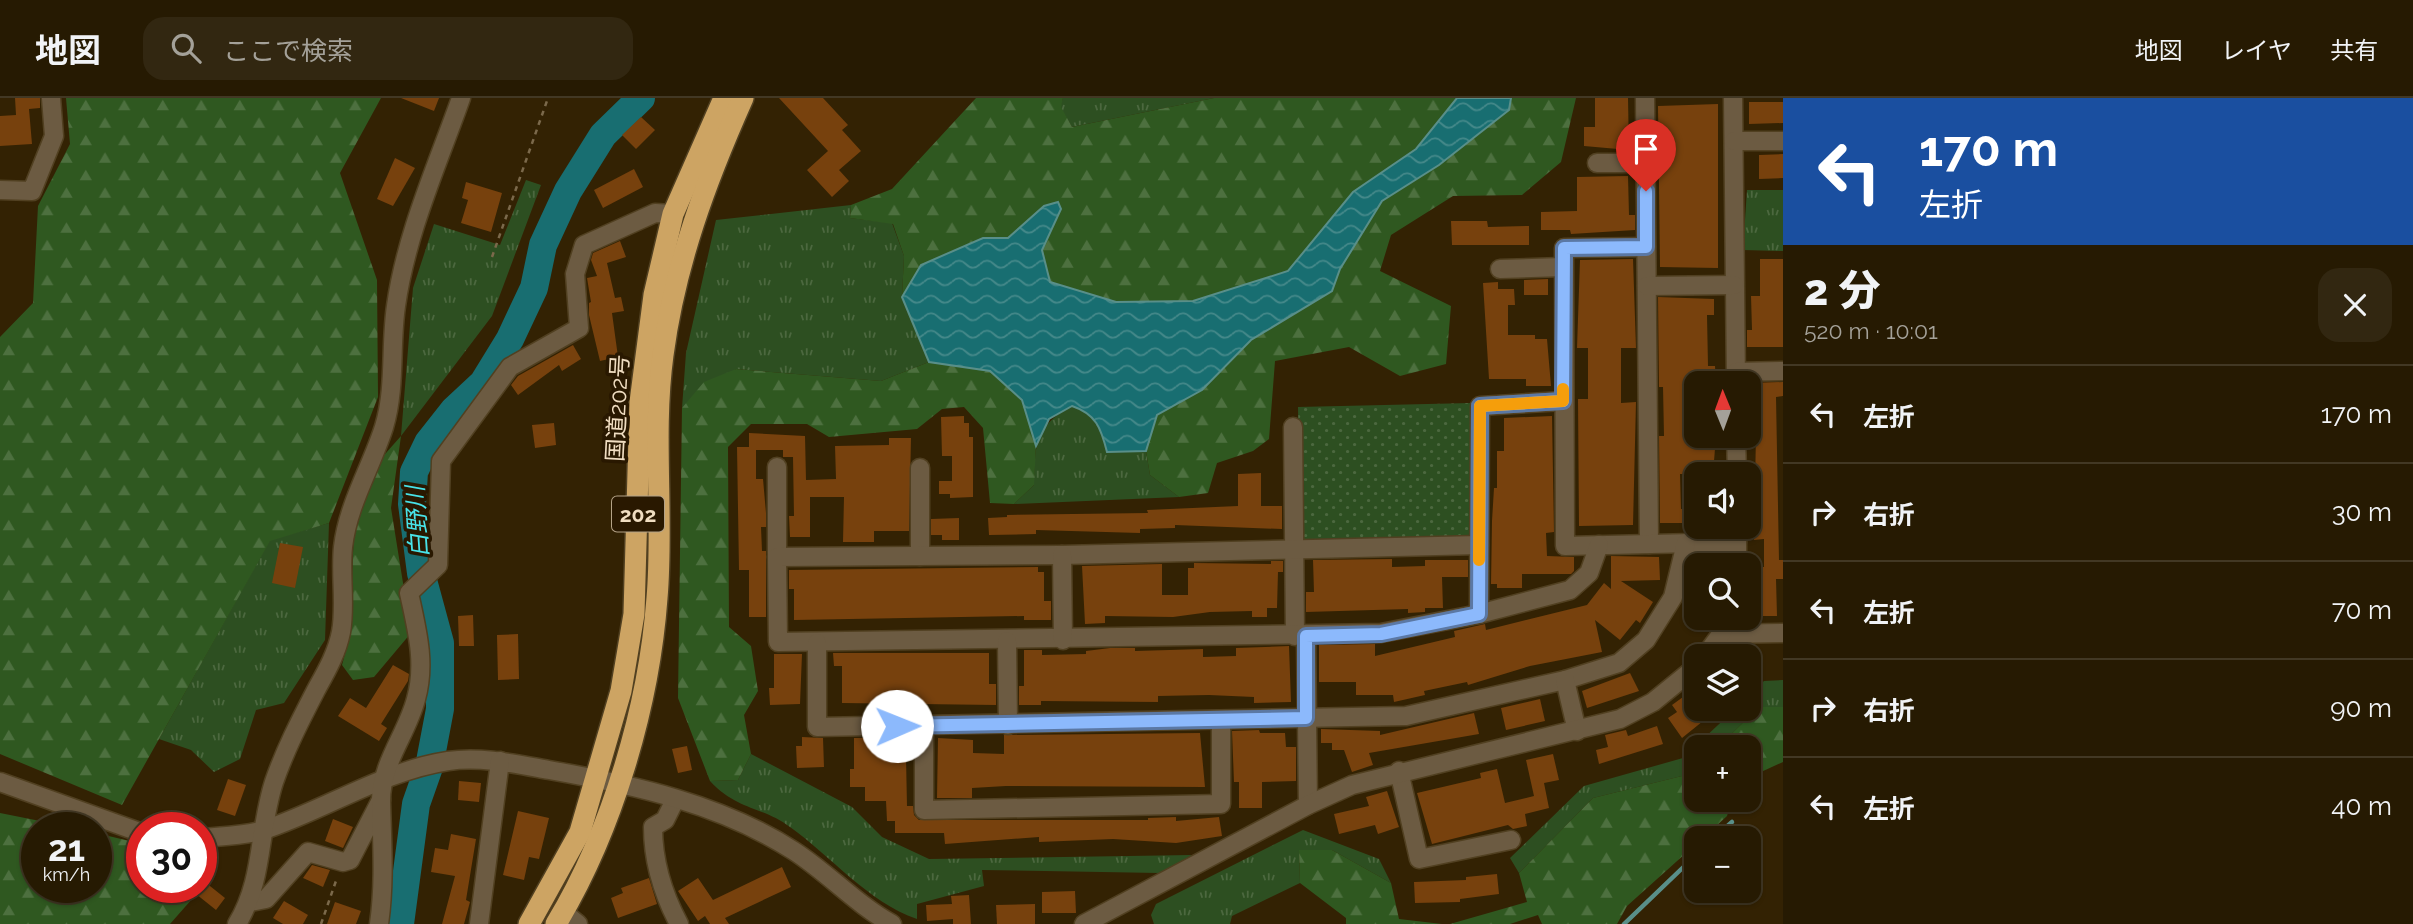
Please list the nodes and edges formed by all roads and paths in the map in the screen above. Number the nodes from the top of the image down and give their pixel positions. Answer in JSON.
{"nodes":[{"id":1,"x":51,"y":98,"type":"edge"},
{"id":2,"x":461,"y":98,"type":"edge"},
{"id":3,"x":548,"y":98,"type":"edge"},
{"id":4,"x":724,"y":98,"type":"edge"},
{"id":5,"x":743,"y":98,"type":"edge"},
{"id":6,"x":1645,"y":98,"type":"edge"},
{"id":7,"x":1734,"y":98,"type":"edge"},
{"id":8,"x":1734,"y":141,"type":"junction"},
{"id":9,"x":1783,"y":141,"type":"edge"},
{"id":10,"x":1597,"y":163,"type":"dead end"},
{"id":11,"x":1646,"y":163,"type":"junction"},
{"id":12,"x":0,"y":190,"type":"edge"},
{"id":13,"x":673,"y":215,"type":"junction"},
{"id":14,"x":1646,"y":247,"type":"junction"},
{"id":15,"x":492,"y":257,"type":"dead end"},
{"id":16,"x":1563,"y":267,"type":"junction"},
{"id":17,"x":1500,"y":269,"type":"dead end"},
{"id":18,"x":1734,"y":285,"type":"junction"},
{"id":19,"x":1647,"y":286,"type":"junction"},
{"id":20,"x":1736,"y":371,"type":"edge"},
{"id":21,"x":1783,"y":371,"type":"edge"},
{"id":22,"x":1761,"y":374,"type":"edge"},
{"id":23,"x":1563,"y":401,"type":"junction"},
{"id":24,"x":1293,"y":427,"type":"dead end"},
{"id":25,"x":776,"y":467,"type":"dead end"},
{"id":26,"x":920,"y":468,"type":"dead end"},
{"id":27,"x":1709,"y":539,"type":"edge"},
{"id":28,"x":1686,"y":543,"type":"junction"},
{"id":29,"x":1648,"y":544,"type":"junction"},
{"id":30,"x":1479,"y":545,"type":"junction"},
{"id":31,"x":1599,"y":545,"type":"junction"},
{"id":32,"x":1295,"y":549,"type":"junction"},
{"id":33,"x":1062,"y":555,"type":"junction"},
{"id":34,"x":920,"y":556,"type":"junction"},
{"id":35,"x":777,"y":557,"type":"junction"},
{"id":36,"x":1479,"y":614,"type":"junction"},
{"id":37,"x":1758,"y":630,"type":"edge"},
{"id":38,"x":1783,"y":633,"type":"edge"},
{"id":39,"x":1300,"y":636,"type":"junction"},
{"id":40,"x":1063,"y":640,"type":"junction"},
{"id":41,"x":1007,"y":641,"type":"junction"},
{"id":42,"x":817,"y":643,"type":"junction"},
{"id":43,"x":1684,"y":677,"type":"edge"},
{"id":44,"x":1565,"y":680,"type":"junction"},
{"id":45,"x":1306,"y":718,"type":"junction"},
{"id":46,"x":1221,"y":720,"type":"junction"},
{"id":47,"x":1008,"y":724,"type":"junction"},
{"id":48,"x":923,"y":726,"type":"junction"},
{"id":49,"x":1577,"y":731,"type":"junction"},
{"id":50,"x":500,"y":761,"type":"junction"},
{"id":51,"x":1399,"y":771,"type":"junction"},
{"id":52,"x":386,"y":778,"type":"junction"},
{"id":53,"x":597,"y":779,"type":"junction"},
{"id":54,"x":0,"y":782,"type":"edge"},
{"id":55,"x":620,"y":785,"type":"junction"},
{"id":56,"x":381,"y":800,"type":"junction"},
{"id":57,"x":676,"y":800,"type":"junction"},
{"id":58,"x":1308,"y":805,"type":"junction"},
{"id":59,"x":126,"y":827,"type":"edge"},
{"id":60,"x":262,"y":830,"type":"junction"},
{"id":61,"x":217,"y":836,"type":"edge"},
{"id":62,"x":1511,"y":840,"type":"dead end"},
{"id":63,"x":343,"y":862,"type":"junction"},
{"id":64,"x":250,"y":902,"type":"junction"},
{"id":65,"x":565,"y":920,"type":"edge"},
{"id":66,"x":237,"y":924,"type":"edge"},
{"id":67,"x":321,"y":924,"type":"edge"},
{"id":68,"x":379,"y":924,"type":"edge"},
{"id":69,"x":479,"y":924,"type":"edge"},
{"id":70,"x":529,"y":924,"type":"edge"},
{"id":71,"x":679,"y":924,"type":"edge"},
{"id":72,"x":892,"y":924,"type":"edge"},
{"id":73,"x":1084,"y":924,"type":"edge"}],
"edges":[{"from":1,"to":12,"type":"street"},
{"from":2,"to":60,"type":"street"},
{"from":3,"to":15,"type":"path"},
{"from":4,"to":13,"type":"highway","name":"国道202号","number":"202"},
{"from":5,"to":55,"type":"highway","name":"国道202号","number":"202"},
{"from":6,"to":11,"type":"street"},
{"from":7,"to":8,"type":"street"},
{"from":8,"to":9,"type":"street"},
{"from":8,"to":18,"type":"street"},
{"from":10,"to":11,"type":"street"},
{"from":11,"to":14,"type":"street"},
{"from":13,"to":52,"type":"street"},
{"from":13,"to":53,"type":"highway","name":"国道202号","number":"202"},
{"from":14,"to":16,"type":"street"},
{"from":14,"to":19,"type":"street"},
{"from":16,"to":17,"type":"street"},
{"from":16,"to":23,"type":"street"},
{"from":18,"to":19,"type":"street"},
{"from":18,"to":20,"type":"street"},
{"from":19,"to":29,"type":"street"},
{"from":21,"to":22,"type":"street"},
{"from":23,"to":30,"type":"street"},
{"from":23,"to":31,"type":"street"},
{"from":24,"to":32,"type":"street"},
{"from":25,"to":35,"type":"street"},
{"from":26,"to":34,"type":"street"},
{"from":27,"to":28,"type":"street"},
{"from":28,"to":29,"type":"street"},
{"from":28,"to":44,"type":"street"},
{"from":29,"to":31,"type":"street"},
{"from":30,"to":32,"type":"street"},
{"from":30,"to":36,"type":"street"},
{"from":31,"to":36,"type":"street"},
{"from":32,"to":33,"type":"street"},
{"from":32,"to":39,"type":"street"},
{"from":33,"to":34,"type":"street"},
{"from":33,"to":40,"type":"street"},
{"from":34,"to":35,"type":"street"},
{"from":35,"to":42,"type":"street"},
{"from":36,"to":39,"type":"street"},
{"from":37,"to":38,"type":"street"},
{"from":39,"to":40,"type":"street"},
{"from":39,"to":45,"type":"street"},
{"from":40,"to":41,"type":"street"},
{"from":41,"to":42,"type":"street"},
{"from":41,"to":47,"type":"street"},
{"from":42,"to":48,"type":"street"},
{"from":43,"to":49,"type":"street"},
{"from":44,"to":45,"type":"street"},
{"from":44,"to":49,"type":"street"},
{"from":45,"to":46,"type":"street"},
{"from":45,"to":58,"type":"street"},
{"from":46,"to":47,"type":"street"},
{"from":46,"to":48,"type":"street"},
{"from":47,"to":48,"type":"street"},
{"from":49,"to":51,"type":"street"},
{"from":50,"to":52,"type":"street"},
{"from":50,"to":53,"type":"street"},
{"from":50,"to":69,"type":"street"},
{"from":51,"to":58,"type":"street"},
{"from":51,"to":62,"type":"street"},
{"from":52,"to":56,"type":"street"},
{"from":52,"to":60,"type":"street"},
{"from":53,"to":55,"type":"street"},
{"from":53,"to":70,"type":"highway","name":"国道202号","number":"202"},
{"from":54,"to":59,"type":"street"},
{"from":55,"to":57,"type":"street"},
{"from":55,"to":65,"type":"highway","name":"国道202号","number":"202"},
{"from":56,"to":63,"type":"street"},
{"from":56,"to":68,"type":"street"},
{"from":57,"to":71,"type":"street"},
{"from":57,"to":72,"type":"street"},
{"from":58,"to":73,"type":"street"},
{"from":60,"to":61,"type":"street"},
{"from":60,"to":64,"type":"street"},
{"from":63,"to":64,"type":"street"},
{"from":63,"to":67,"type":"path"},
{"from":64,"to":66,"type":"street"}]}
